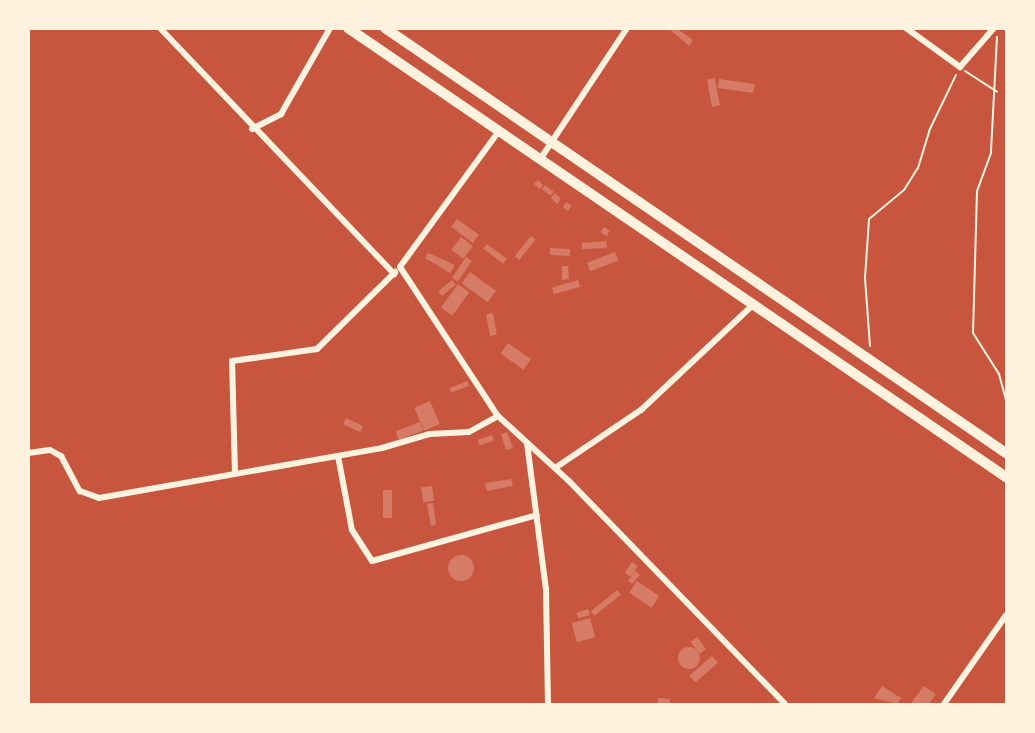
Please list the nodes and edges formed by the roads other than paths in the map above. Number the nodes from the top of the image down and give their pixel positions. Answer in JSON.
{"nodes":[{"id":1,"x":160,"y":28,"type":"edge"},
{"id":2,"x":330,"y":28,"type":"edge"},
{"id":3,"x":348,"y":28,"type":"edge"},
{"id":4,"x":385,"y":28,"type":"edge"},
{"id":5,"x":627,"y":28,"type":"edge"},
{"id":6,"x":906,"y":28,"type":"edge"},
{"id":7,"x":995,"y":28,"type":"edge"},
{"id":8,"x":252,"y":129,"type":"junction"},
{"id":9,"x":499,"y":130,"type":"junction"},
{"id":10,"x":551,"y":142,"type":"junction"},
{"id":11,"x":541,"y":158,"type":"junction"},
{"id":12,"x":400,"y":267,"type":"junction"},
{"id":13,"x":394,"y":274,"type":"junction"},
{"id":14,"x":756,"y":303,"type":"junction"},
{"id":15,"x":498,"y":416,"type":"junction"},
{"id":16,"x":527,"y":442,"type":"junction"},
{"id":17,"x":28,"y":453,"type":"edge"},
{"id":18,"x":1006,"y":453,"type":"edge"},
{"id":19,"x":338,"y":456,"type":"junction"},
{"id":20,"x":555,"y":468,"type":"junction"},
{"id":21,"x":235,"y":474,"type":"junction"},
{"id":22,"x":1006,"y":477,"type":"edge"},
{"id":23,"x":537,"y":515,"type":"junction"},
{"id":24,"x":1006,"y":615,"type":"edge"},
{"id":25,"x":548,"y":705,"type":"edge"},
{"id":26,"x":785,"y":705,"type":"edge"},
{"id":27,"x":944,"y":705,"type":"edge"}],
"edges":[{"from":1,"to":8,"type":"street"},
{"from":2,"to":8,"type":"street"},
{"from":3,"to":9,"type":"highway"},
{"from":4,"to":10,"type":"highway"},
{"from":5,"to":10,"type":"street"},
{"from":6,"to":7,"type":"street"},
{"from":8,"to":13,"type":"street"},
{"from":9,"to":11,"type":"highway"},
{"from":9,"to":12,"type":"street"},
{"from":10,"to":11,"type":"street"},
{"from":10,"to":18,"type":"highway"},
{"from":11,"to":14,"type":"highway"},
{"from":12,"to":13,"type":"street"},
{"from":12,"to":15,"type":"street"},
{"from":13,"to":21,"type":"street"},
{"from":14,"to":20,"type":"street"},
{"from":14,"to":22,"type":"highway"},
{"from":15,"to":16,"type":"street"},
{"from":15,"to":19,"type":"street"},
{"from":16,"to":20,"type":"street"},
{"from":16,"to":23,"type":"street"},
{"from":17,"to":21,"type":"street"},
{"from":19,"to":21,"type":"street"},
{"from":19,"to":23,"type":"street"},
{"from":20,"to":26,"type":"street"},
{"from":23,"to":25,"type":"street"},
{"from":24,"to":27,"type":"street"}]}
